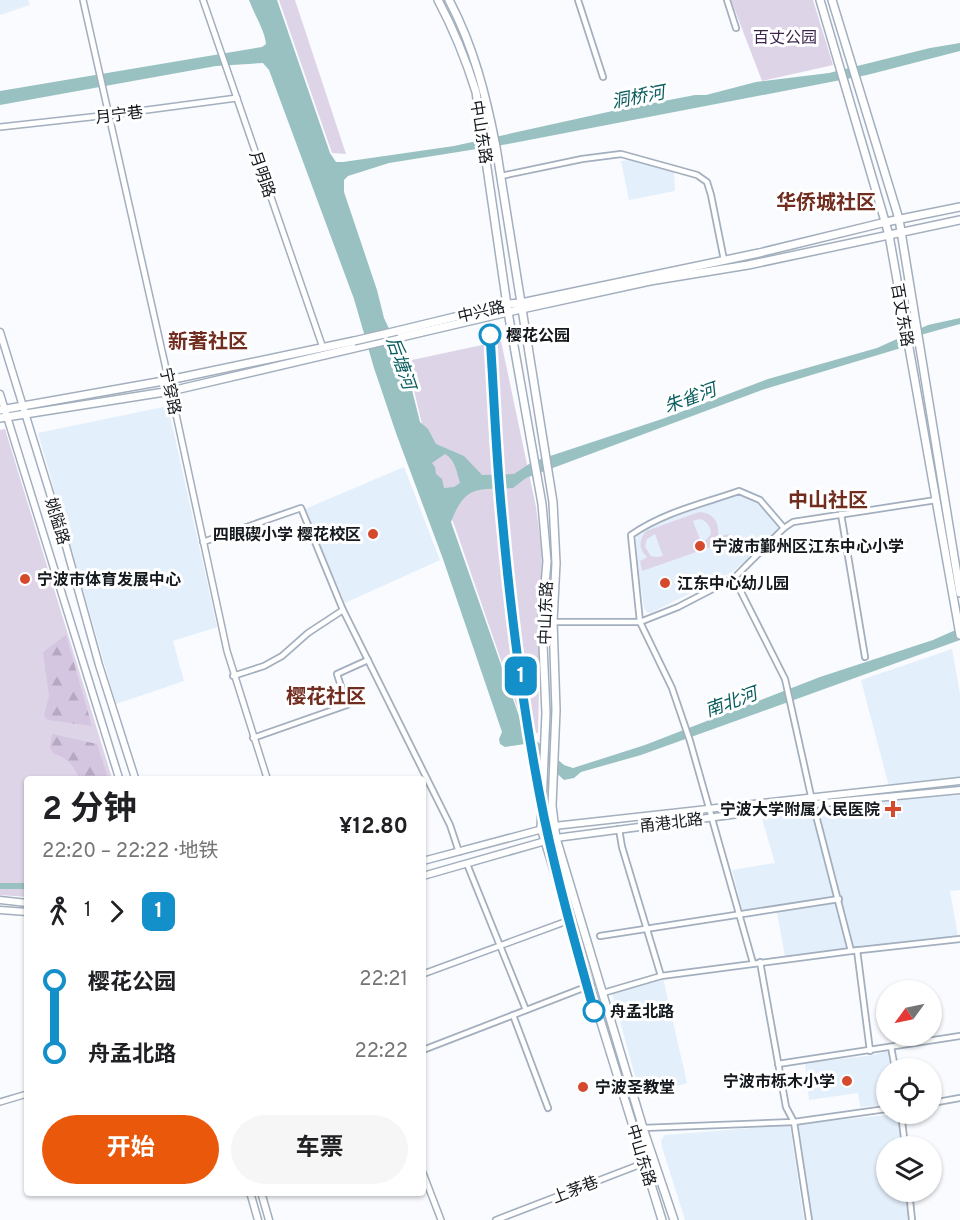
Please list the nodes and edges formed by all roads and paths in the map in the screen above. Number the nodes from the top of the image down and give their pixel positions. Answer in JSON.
{"nodes":[{"id":1,"x":83,"y":0,"type":"edge"},
{"id":2,"x":203,"y":0,"type":"edge"},
{"id":3,"x":438,"y":0,"type":"edge"},
{"id":4,"x":450,"y":0,"type":"edge"},
{"id":5,"x":578,"y":0,"type":"edge"},
{"id":6,"x":727,"y":0,"type":"edge"},
{"id":7,"x":820,"y":0,"type":"edge"},
{"id":8,"x":832,"y":0,"type":"edge"},
{"id":9,"x":736,"y":28,"type":"dead end"},
{"id":10,"x":603,"y":77,"type":"dead end"},
{"id":11,"x":237,"y":98,"type":"junction"},
{"id":12,"x":110,"y":115,"type":"junction"},
{"id":13,"x":0,"y":127,"type":"edge"},
{"id":14,"x":501,"y":176,"type":"junction"},
{"id":15,"x":960,"y":207,"type":"edge"},
{"id":16,"x":899,"y":219,"type":"junction"},
{"id":17,"x":960,"y":220,"type":"edge"},
{"id":18,"x":886,"y":222,"type":"junction"},
{"id":19,"x":902,"y":232,"type":"junction"},
{"id":20,"x":889,"y":235,"type":"junction"},
{"id":21,"x":724,"y":260,"type":"junction"},
{"id":22,"x":521,"y":306,"type":"junction"},
{"id":23,"x":508,"y":308,"type":"junction"},
{"id":24,"x":0,"y":332,"type":"edge"},
{"id":25,"x":353,"y":344,"type":"junction"},
{"id":26,"x":323,"y":348,"type":"junction"},
{"id":27,"x":168,"y":380,"type":"junction"},
{"id":28,"x":171,"y":391,"type":"junction"},
{"id":29,"x":0,"y":394,"type":"edge"},
{"id":30,"x":2,"y":409,"type":"edge"},
{"id":31,"x":23,"y":410,"type":"junction"},
{"id":32,"x":4,"y":418,"type":"edge"},
{"id":33,"x":936,"y":500,"type":"junction"},
{"id":34,"x":841,"y":514,"type":"junction"},
{"id":35,"x":784,"y":528,"type":"junction"},
{"id":36,"x":203,"y":542,"type":"junction"},
{"id":37,"x":734,"y":578,"type":"junction"},
{"id":38,"x":960,"y":593,"type":"edge"},
{"id":39,"x":343,"y":610,"type":"junction"},
{"id":40,"x":553,"y":621,"type":"junction"},
{"id":41,"x":542,"y":622,"type":"junction"},
{"id":42,"x":640,"y":622,"type":"junction"},
{"id":43,"x":960,"y":635,"type":"edge"},
{"id":44,"x":865,"y":657,"type":"dead end"},
{"id":45,"x":368,"y":660,"type":"junction"},
{"id":46,"x":233,"y":676,"type":"junction"},
{"id":47,"x":253,"y":738,"type":"junction"},
{"id":48,"x":118,"y":776,"type":"edge"},
{"id":49,"x":134,"y":776,"type":"edge"},
{"id":50,"x":266,"y":776,"type":"edge"},
{"id":51,"x":426,"y":776,"type":"edge"},
{"id":52,"x":426,"y":777,"type":"edge"},
{"id":53,"x":960,"y":781,"type":"edge"},
{"id":54,"x":960,"y":790,"type":"edge"},
{"id":55,"x":812,"y":796,"type":"junction"},
{"id":56,"x":814,"y":804,"type":"junction"},
{"id":57,"x":712,"y":814,"type":"junction"},
{"id":58,"x":554,"y":826,"type":"junction"},
{"id":59,"x":541,"y":828,"type":"junction"},
{"id":60,"x":619,"y":829,"type":"junction"},
{"id":61,"x":556,"y":838,"type":"junction"},
{"id":62,"x":544,"y":842,"type":"junction"},
{"id":63,"x":459,"y":852,"type":"junction"},
{"id":64,"x":426,"y":860,"type":"edge"},
{"id":65,"x":467,"y":864,"type":"junction"},
{"id":66,"x":426,"y":875,"type":"edge"},
{"id":67,"x":839,"y":899,"type":"junction"},
{"id":68,"x":0,"y":900,"type":"edge"},
{"id":69,"x":24,"y":903,"type":"edge"},
{"id":70,"x":0,"y":910,"type":"edge"},
{"id":71,"x":24,"y":912,"type":"edge"},
{"id":72,"x":740,"y":914,"type":"junction"},
{"id":73,"x":570,"y":920,"type":"junction"},
{"id":74,"x":647,"y":929,"type":"junction"},
{"id":75,"x":600,"y":936,"type":"dead end"},
{"id":76,"x":960,"y":939,"type":"edge"},
{"id":77,"x":500,"y":946,"type":"junction"},
{"id":78,"x":854,"y":950,"type":"junction"},
{"id":79,"x":760,"y":962,"type":"junction"},
{"id":80,"x":753,"y":963,"type":"junction"},
{"id":81,"x":426,"y":973,"type":"edge"},
{"id":82,"x":661,"y":976,"type":"junction"},
{"id":83,"x":591,"y":986,"type":"junction"},
{"id":84,"x":603,"y":993,"type":"junction"},
{"id":85,"x":526,"y":1010,"type":"junction"},
{"id":86,"x":513,"y":1015,"type":"junction"},
{"id":87,"x":960,"y":1036,"type":"edge"},
{"id":88,"x":891,"y":1047,"type":"junction"},
{"id":89,"x":426,"y":1049,"type":"edge"},
{"id":90,"x":870,"y":1050,"type":"junction"},
{"id":91,"x":893,"y":1058,"type":"edge"},
{"id":92,"x":778,"y":1064,"type":"junction"},
{"id":93,"x":24,"y":1095,"type":"edge"},
{"id":94,"x":960,"y":1098,"type":"edge"},
{"id":95,"x":942,"y":1101,"type":"edge"},
{"id":96,"x":0,"y":1102,"type":"edge"},
{"id":97,"x":548,"y":1108,"type":"dead end"},
{"id":98,"x":876,"y":1110,"type":"edge"},
{"id":99,"x":794,"y":1122,"type":"junction"},
{"id":100,"x":643,"y":1128,"type":"junction"},
{"id":101,"x":644,"y":1162,"type":"junction"},
{"id":102,"x":654,"y":1162,"type":"junction"},
{"id":103,"x":426,"y":1181,"type":"edge"},
{"id":104,"x":251,"y":1196,"type":"edge"},
{"id":105,"x":262,"y":1196,"type":"edge"},
{"id":106,"x":910,"y":1202,"type":"edge"},
{"id":107,"x":258,"y":1220,"type":"edge"},
{"id":108,"x":269,"y":1220,"type":"edge"},
{"id":109,"x":441,"y":1220,"type":"edge"},
{"id":110,"x":496,"y":1220,"type":"edge"},
{"id":111,"x":662,"y":1220,"type":"edge"},
{"id":112,"x":674,"y":1220,"type":"edge"},
{"id":113,"x":809,"y":1220,"type":"edge"},
{"id":114,"x":912,"y":1220,"type":"edge"}],
"edges":[{"from":1,"to":12,"type":"street","name":"宁穿路"},
{"from":2,"to":11,"type":"street","name":"月明路"},
{"from":3,"to":23,"type":"main road","name":"中山东路"},
{"from":4,"to":14,"type":"main road","name":"中山东路"},
{"from":5,"to":10,"type":"street"},
{"from":6,"to":9,"type":"street"},
{"from":7,"to":18,"type":"main road","name":"百丈东路"},
{"from":8,"to":16,"type":"main road","name":"百丈东路"},
{"from":11,"to":12,"type":"street","name":"月宁巷"},
{"from":11,"to":26,"type":"street","name":"月明路"},
{"from":12,"to":13,"type":"street","name":"月宁巷"},
{"from":12,"to":27,"type":"street","name":"宁穿路"},
{"from":14,"to":21,"type":"street"},
{"from":14,"to":22,"type":"main road","name":"中山东路"},
{"from":15,"to":16,"type":"main road","name":"中兴路"},
{"from":16,"to":18,"type":"main road","name":"中兴路"},
{"from":16,"to":19,"type":"main road","name":"百丈东路"},
{"from":17,"to":19,"type":"main road","name":"中兴路"},
{"from":18,"to":20,"type":"main road","name":"百丈东路"},
{"from":18,"to":21,"type":"main road","name":"中兴路"},
{"from":19,"to":20,"type":"main road","name":"中兴路"},
{"from":19,"to":38,"type":"main road","name":"百丈东路"},
{"from":20,"to":22,"type":"main road","name":"中兴路"},
{"from":20,"to":33,"type":"main road","name":"百丈东路"},
{"from":21,"to":22,"type":"main road","name":"中兴路"},
{"from":22,"to":23,"type":"main road","name":"中兴路"},
{"from":22,"to":40,"type":"main road","name":"中山东路"},
{"from":23,"to":25,"type":"main road","name":"中兴路","bridge":true},
{"from":23,"to":41,"type":"main road","name":"中山东路"},
{"from":24,"to":31,"type":"main road","name":"姚隘路"},
{"from":25,"to":26,"type":"main road","name":"中兴路"},
{"from":25,"to":28,"type":"main road","name":"中兴路"},
{"from":26,"to":27,"type":"main road","name":"中兴路"},
{"from":27,"to":28,"type":"street","name":"宁穿路"},
{"from":27,"to":31,"type":"main road","name":"中兴路"},
{"from":28,"to":31,"type":"main road","name":"中兴路"},
{"from":28,"to":36,"type":"street","name":"宁穿路"},
{"from":29,"to":30,"type":"main road","name":"姚隘路"},
{"from":30,"to":31,"type":"main road","name":"中兴路"},
{"from":30,"to":32,"type":"main road","name":"姚隘路"},
{"from":31,"to":32,"type":"main road","name":"中兴路"},
{"from":31,"to":49,"type":"main road","name":"姚隘路"},
{"from":32,"to":48,"type":"main road","name":"姚隘路"},
{"from":33,"to":34,"type":"street"},
{"from":33,"to":43,"type":"main road","name":"百丈东路"},
{"from":34,"to":35,"type":"street"},
{"from":34,"to":44,"type":"street"},
{"from":35,"to":37,"type":"street"},
{"from":35,"to":42,"type":"street"},
{"from":36,"to":39,"type":"street"},
{"from":36,"to":46,"type":"street","name":"宁穿路"},
{"from":37,"to":42,"type":"street"},
{"from":37,"to":55,"type":"street"},
{"from":39,"to":45,"type":"street"},
{"from":39,"to":46,"type":"street"},
{"from":40,"to":41,"type":"street"},
{"from":40,"to":42,"type":"street"},
{"from":40,"to":58,"type":"main road","name":"中山东路"},
{"from":41,"to":59,"type":"main road","name":"中山东路"},
{"from":42,"to":57,"type":"street"},
{"from":45,"to":47,"type":"street"},
{"from":45,"to":51,"type":"street"},
{"from":46,"to":47,"type":"street","name":"宁穿路"},
{"from":47,"to":50,"type":"street","name":"宁穿路"},
{"from":52,"to":63,"type":"street"},
{"from":53,"to":55,"type":"main road","name":"甬港北路"},
{"from":54,"to":56,"type":"main road","name":"甬港北路"},
{"from":55,"to":56,"type":"street"},
{"from":55,"to":57,"type":"main road","name":"甬港北路"},
{"from":56,"to":57,"type":"main road","name":"甬港北路"},
{"from":56,"to":67,"type":"street"},
{"from":57,"to":58,"type":"main road","name":"甬港北路"},
{"from":57,"to":60,"type":"main road","name":"甬港北路"},
{"from":57,"to":72,"type":"street"},
{"from":58,"to":59,"type":"main road","name":"甬港北路"},
{"from":58,"to":61,"type":"main road","name":"中山东路"},
{"from":59,"to":62,"type":"main road","name":"中山东路"},
{"from":59,"to":63,"type":"main road","name":"甬港北路"},
{"from":60,"to":61,"type":"main road","name":"甬港北路"},
{"from":60,"to":74,"type":"street"},
{"from":61,"to":62,"type":"main road","name":"甬港北路"},
{"from":61,"to":84,"type":"main road","name":"中山东路"},
{"from":62,"to":65,"type":"main road","name":"甬港北路"},
{"from":62,"to":73,"type":"main road","name":"中山东路"},
{"from":63,"to":64,"type":"main road","name":"甬港北路"},
{"from":65,"to":66,"type":"main road","name":"甬港北路"},
{"from":65,"to":77,"type":"street"},
{"from":67,"to":72,"type":"street"},
{"from":67,"to":78,"type":"street"},
{"from":68,"to":69,"type":"main road"},
{"from":70,"to":71,"type":"main road"},
{"from":72,"to":74,"type":"street"},
{"from":72,"to":80,"type":"street"},
{"from":73,"to":77,"type":"street"},
{"from":73,"to":83,"type":"main road","name":"中山东路"},
{"from":74,"to":75,"type":"street"},
{"from":74,"to":82,"type":"street"},
{"from":76,"to":78,"type":"street"},
{"from":77,"to":81,"type":"street"},
{"from":77,"to":85,"type":"street"},
{"from":78,"to":79,"type":"street"},
{"from":78,"to":90,"type":"street"},
{"from":79,"to":80,"type":"street"},
{"from":79,"to":92,"type":"street"},
{"from":80,"to":82,"type":"street"},
{"from":82,"to":84,"type":"street"},
{"from":83,"to":85,"type":"street"},
{"from":83,"to":101,"type":"main road","name":"中山东路"},
{"from":84,"to":100,"type":"main road","name":"中山东路"},
{"from":85,"to":86,"type":"street"},
{"from":86,"to":89,"type":"street"},
{"from":86,"to":97,"type":"street"},
{"from":87,"to":88,"type":"street"},
{"from":88,"to":90,"type":"street"},
{"from":88,"to":91,"type":"street"},
{"from":90,"to":92,"type":"street"},
{"from":92,"to":99,"type":"street"},
{"from":93,"to":96,"type":"street"},
{"from":94,"to":95,"type":"street"},
{"from":98,"to":99,"type":"street"},
{"from":99,"to":100,"type":"street"},
{"from":99,"to":113,"type":"street"},
{"from":100,"to":102,"type":"main road","name":"中山东路"},
{"from":101,"to":102,"type":"street","name":"上茅巷"},
{"from":101,"to":110,"type":"street","name":"上茅巷"},
{"from":101,"to":111,"type":"main road","name":"中山东路"},
{"from":102,"to":112,"type":"main road","name":"中山东路"},
{"from":103,"to":109,"type":"street"},
{"from":104,"to":107,"type":"main road"},
{"from":105,"to":108,"type":"main road"},
{"from":106,"to":114,"type":"street"}]}
